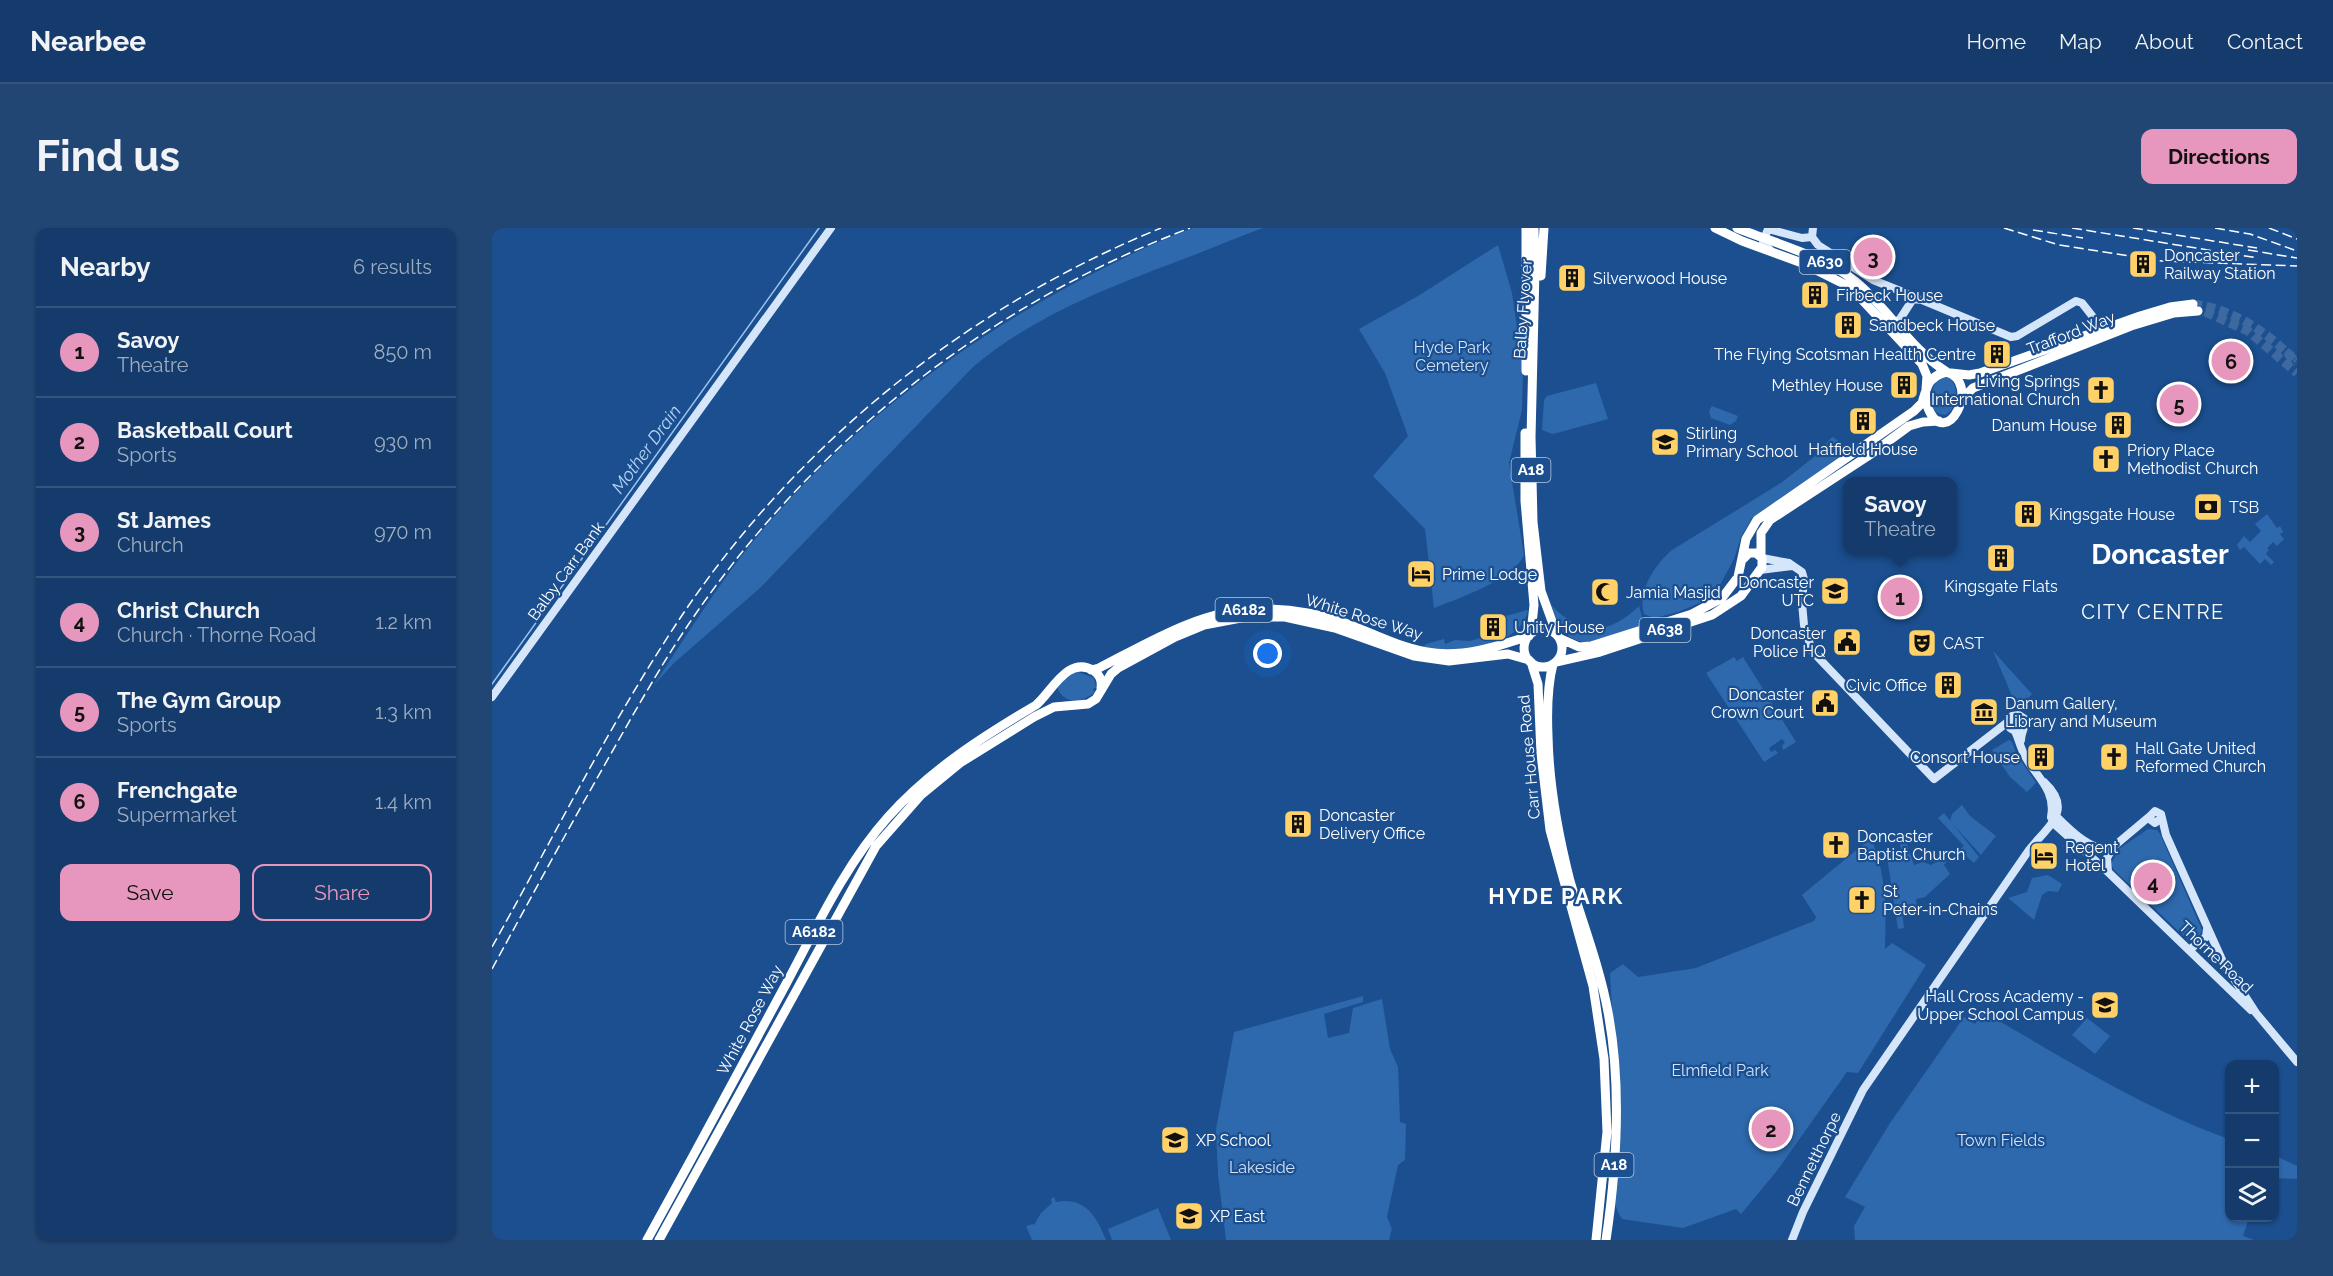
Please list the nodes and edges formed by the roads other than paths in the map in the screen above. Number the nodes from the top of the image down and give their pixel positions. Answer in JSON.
{"nodes":[{"id":1,"x":831,"y":228,"type":"edge"},
{"id":2,"x":1526,"y":228,"type":"edge"},
{"id":3,"x":1534,"y":228,"type":"edge"},
{"id":4,"x":1544,"y":228,"type":"edge"},
{"id":5,"x":1715,"y":228,"type":"edge"},
{"id":6,"x":1737,"y":228,"type":"edge"},
{"id":7,"x":1813,"y":228,"type":"edge"},
{"id":8,"x":1768,"y":229,"type":"edge"},
{"id":9,"x":1752,"y":234,"type":"junction"},
{"id":10,"x":1812,"y":237,"type":"junction"},
{"id":11,"x":1764,"y":239,"type":"junction"},
{"id":12,"x":1773,"y":252,"type":"junction"},
{"id":13,"x":1913,"y":299,"type":"junction"},
{"id":14,"x":1895,"y":323,"type":"junction"},
{"id":15,"x":2094,"y":331,"type":"junction"},
{"id":16,"x":1949,"y":373,"type":"junction"},
{"id":17,"x":1926,"y":391,"type":"junction"},
{"id":18,"x":1531,"y":392,"type":"junction"},
{"id":19,"x":1961,"y":400,"type":"junction"},
{"id":20,"x":1939,"y":421,"type":"junction"},
{"id":21,"x":1761,"y":557,"type":"junction"},
{"id":22,"x":1743,"y":560,"type":"junction"},
{"id":23,"x":1797,"y":567,"type":"junction"},
{"id":24,"x":1759,"y":571,"type":"junction"},
{"id":25,"x":1530,"y":634,"type":"junction"},
{"id":26,"x":1558,"y":637,"type":"junction"},
{"id":27,"x":1530,"y":661,"type":"junction"},
{"id":28,"x":1555,"y":663,"type":"junction"},
{"id":29,"x":1091,"y":670,"type":"junction"},
{"id":30,"x":1054,"y":686,"type":"junction"},
{"id":31,"x":1101,"y":691,"type":"junction"},
{"id":32,"x":492,"y":697,"type":"edge"},
{"id":33,"x":1069,"y":705,"type":"junction"},
{"id":34,"x":2009,"y":721,"type":"junction"},
{"id":35,"x":2017,"y":730,"type":"junction"},
{"id":36,"x":1988,"y":739,"type":"junction"},
{"id":37,"x":2052,"y":816,"type":"junction"},
{"id":38,"x":2113,"y":847,"type":"junction"},
{"id":39,"x":2108,"y":872,"type":"junction"},
{"id":40,"x":2207,"y":929,"type":"junction"},
{"id":41,"x":2188,"y":950,"type":"junction"},
{"id":42,"x":2256,"y":1013,"type":"junction"},
{"id":43,"x":2297,"y":1062,"type":"edge"},
{"id":44,"x":647,"y":1240,"type":"edge"},
{"id":45,"x":659,"y":1240,"type":"edge"},
{"id":46,"x":1596,"y":1240,"type":"edge"},
{"id":47,"x":1606,"y":1240,"type":"edge"},
{"id":48,"x":1792,"y":1240,"type":"edge"}],
"edges":[{"from":1,"to":32,"type":"street","name":"Balby Carr Bank"},
{"from":2,"to":25,"type":"highway","number":"A18"},
{"from":3,"to":18,"type":"highway","name":"Balby Flyover","number":"A18"},
{"from":4,"to":18,"type":"highway","name":"Balby Flyover","number":"A18"},
{"from":5,"to":12,"type":"highway","number":"A630"},
{"from":6,"to":9,"type":"highway","number":"A630"},
{"from":7,"to":10,"type":"street"},
{"from":8,"to":9,"type":"street"},
{"from":8,"to":10,"type":"street"},
{"from":8,"to":11,"type":"street"},
{"from":9,"to":11,"type":"highway","number":"A630"},
{"from":10,"to":13,"type":"street"},
{"from":11,"to":12,"type":"street"},
{"from":11,"to":14,"type":"highway","number":"A630"},
{"from":12,"to":14,"type":"highway","number":"A630"},
{"from":13,"to":14,"type":"street"},
{"from":13,"to":15,"type":"street"},
{"from":14,"to":16,"type":"highway","number":"A630"},
{"from":14,"to":17,"type":"highway","number":"A630"},
{"from":15,"to":16,"type":"highway","name":"Trafford Way"},
{"from":15,"to":19,"type":"highway","name":"Trafford Way"},
{"from":16,"to":17,"type":"highway","number":"A638"},
{"from":16,"to":19,"type":"highway"},
{"from":17,"to":20,"type":"highway"},
{"from":17,"to":22,"type":"highway","number":"A638"},
{"from":18,"to":26,"type":"highway","number":"A18"},
{"from":19,"to":20,"type":"highway","number":"A638"},
{"from":20,"to":21,"type":"highway","number":"A638"},
{"from":21,"to":22,"type":"highway"},
{"from":21,"to":23,"type":"street"},
{"from":21,"to":24,"type":"highway","number":"A638"},
{"from":22,"to":24,"type":"highway"},
{"from":22,"to":26,"type":"highway","number":"A638"},
{"from":23,"to":24,"type":"street"},
{"from":23,"to":36,"type":"street"},
{"from":24,"to":28,"type":"highway","number":"A638"},
{"from":25,"to":26,"type":"highway"},
{"from":25,"to":27,"type":"highway"},
{"from":25,"to":29,"type":"highway","name":"White Rose Way","number":"A6182"},
{"from":26,"to":28,"type":"highway"},
{"from":27,"to":28,"type":"highway"},
{"from":27,"to":31,"type":"highway","name":"White Rose Way","number":"A6182"},
{"from":27,"to":46,"type":"highway","name":"Carr House Road","number":"A18"},
{"from":28,"to":47,"type":"highway","name":"Carr House Road","number":"A18"},
{"from":29,"to":30,"type":"highway","name":"White Rose Way"},
{"from":29,"to":31,"type":"highway"},
{"from":30,"to":33,"type":"highway"},
{"from":30,"to":44,"type":"highway","name":"White Rose Way","number":"A6182"},
{"from":31,"to":33,"type":"highway","name":"White Rose Way"},
{"from":33,"to":45,"type":"highway","name":"White Rose Way","number":"A6182"},
{"from":34,"to":35,"type":"street"},
{"from":34,"to":35,"type":"street"},
{"from":34,"to":36,"type":"street"},
{"from":35,"to":36,"type":"street"},
{"from":35,"to":37,"type":"street"},
{"from":37,"to":38,"type":"street"},
{"from":37,"to":39,"type":"street","name":"Thorne Road"},
{"from":37,"to":48,"type":"street","name":"Bennetthorpe"},
{"from":38,"to":39,"type":"street"},
{"from":38,"to":40,"type":"street","name":"Thorne Road"},
{"from":39,"to":41,"type":"street","name":"Thorne Road"},
{"from":40,"to":41,"type":"street"},
{"from":40,"to":42,"type":"street","name":"Thorne Road"},
{"from":41,"to":42,"type":"street","name":"Thorne Road"},
{"from":42,"to":43,"type":"street","name":"Thorne Road"}]}
